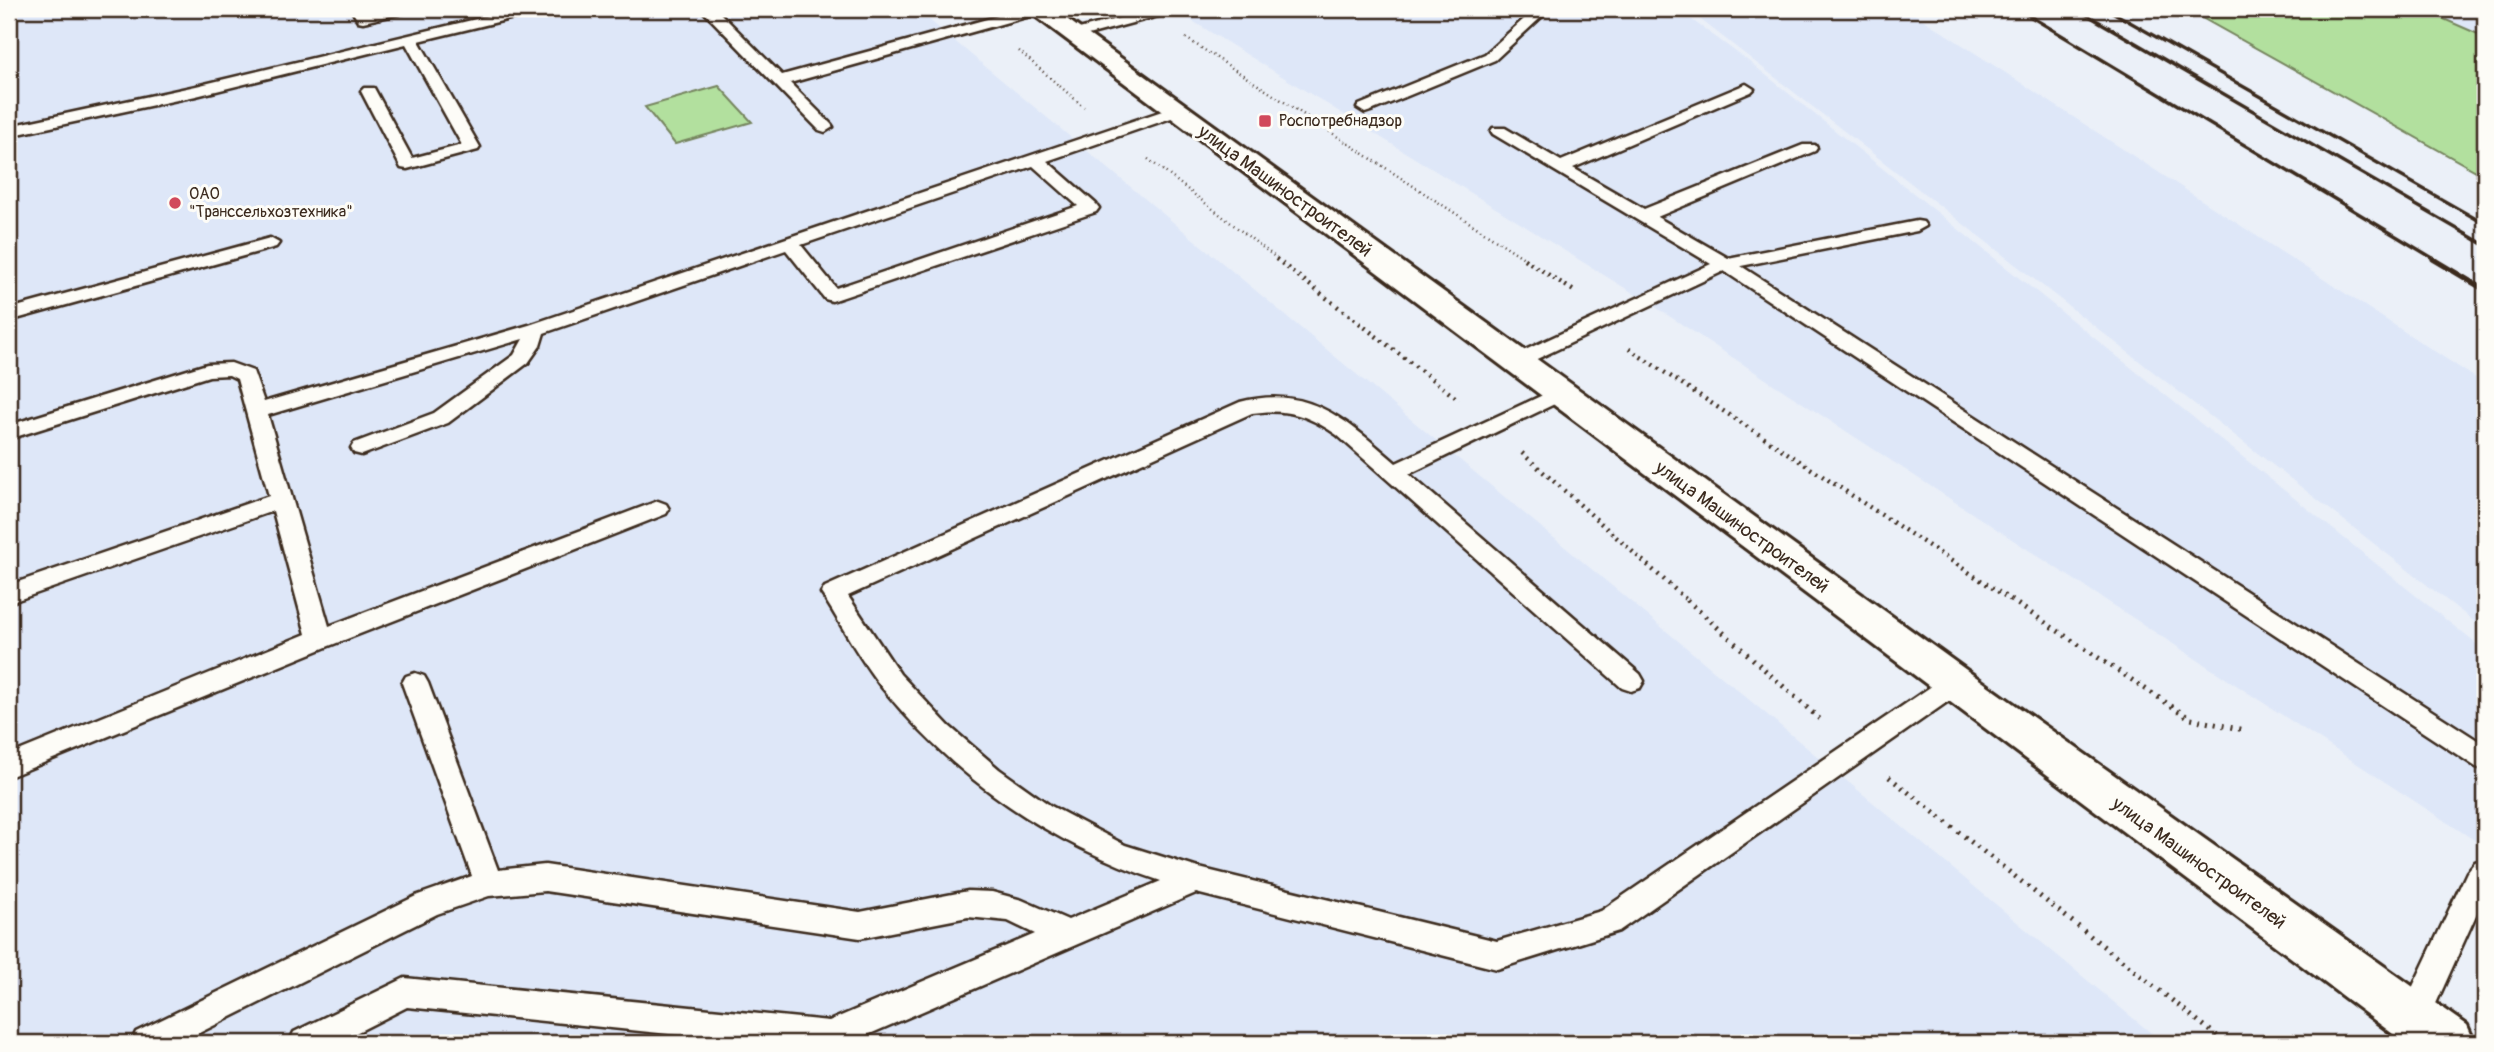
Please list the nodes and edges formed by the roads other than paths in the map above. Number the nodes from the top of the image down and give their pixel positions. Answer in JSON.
{"nodes":[{"id":1,"x":358,"y":9,"type":"edge"},
{"id":2,"x":403,"y":9,"type":"edge"},
{"id":3,"x":534,"y":9,"type":"edge"},
{"id":4,"x":708,"y":9,"type":"edge"},
{"id":5,"x":1039,"y":9,"type":"edge"},
{"id":6,"x":1168,"y":9,"type":"edge"},
{"id":7,"x":1543,"y":9,"type":"edge"},
{"id":8,"x":1073,"y":35,"type":"junction"},
{"id":9,"x":410,"y":39,"type":"junction"},
{"id":10,"x":779,"y":81,"type":"junction"},
{"id":11,"x":1746,"y":89,"type":"dead end"},
{"id":12,"x":369,"y":91,"type":"dead end"},
{"id":13,"x":1364,"y":108,"type":"dead end"},
{"id":14,"x":1177,"y":111,"type":"junction"},
{"id":15,"x":825,"y":127,"type":"dead end"},
{"id":16,"x":9,"y":131,"type":"edge"},
{"id":17,"x":1499,"y":131,"type":"dead end"},
{"id":18,"x":1809,"y":148,"type":"dead end"},
{"id":19,"x":1035,"y":159,"type":"junction"},
{"id":20,"x":1560,"y":167,"type":"junction"},
{"id":21,"x":1643,"y":216,"type":"junction"},
{"id":22,"x":1917,"y":226,"type":"dead end"},
{"id":23,"x":789,"y":242,"type":"junction"},
{"id":24,"x":270,"y":243,"type":"dead end"},
{"id":25,"x":1725,"y":264,"type":"junction"},
{"id":26,"x":9,"y":315,"type":"edge"},
{"id":27,"x":536,"y":329,"type":"junction"},
{"id":28,"x":1517,"y":361,"type":"junction"},
{"id":29,"x":1560,"y":393,"type":"junction"},
{"id":30,"x":257,"y":411,"type":"junction"},
{"id":31,"x":9,"y":432,"type":"edge"},
{"id":32,"x":362,"y":448,"type":"dead end"},
{"id":33,"x":1394,"y":473,"type":"junction"},
{"id":34,"x":282,"y":500,"type":"junction"},
{"id":35,"x":658,"y":509,"type":"dead end"},
{"id":36,"x":9,"y":594,"type":"edge"},
{"id":37,"x":320,"y":639,"type":"junction"},
{"id":38,"x":1631,"y":681,"type":"dead end"},
{"id":39,"x":415,"y":682,"type":"dead end"},
{"id":40,"x":1954,"y":684,"type":"junction"},
{"id":41,"x":2485,"y":759,"type":"edge"},
{"id":42,"x":9,"y":766,"type":"edge"},
{"id":43,"x":2485,"y":871,"type":"edge"},
{"id":44,"x":1195,"y":880,"type":"junction"},
{"id":45,"x":489,"y":883,"type":"junction"},
{"id":46,"x":1068,"y":935,"type":"junction"},
{"id":47,"x":2431,"y":1031,"type":"edge"},
{"id":48,"x":147,"y":1043,"type":"edge"},
{"id":49,"x":305,"y":1043,"type":"edge"}],
"edges":[{"from":1,"to":2,"type":"lane"},
{"from":3,"to":9,"type":"lane"},
{"from":4,"to":10,"type":"lane"},
{"from":5,"to":8,"type":"main road","name":"улица Машиностроителей"},
{"from":5,"to":10,"type":"lane"},
{"from":6,"to":8,"type":"lane"},
{"from":7,"to":13,"type":"lane"},
{"from":8,"to":14,"type":"main road","name":"улица Машиностроителей"},
{"from":9,"to":12,"type":"lane"},
{"from":9,"to":16,"type":"lane"},
{"from":10,"to":15,"type":"lane"},
{"from":11,"to":20,"type":"lane"},
{"from":14,"to":19,"type":"lane"},
{"from":14,"to":28,"type":"main road","name":"улица Машиностроителей"},
{"from":17,"to":20,"type":"lane"},
{"from":18,"to":21,"type":"lane"},
{"from":19,"to":23,"type":"lane"},
{"from":19,"to":23,"type":"lane"},
{"from":20,"to":21,"type":"lane"},
{"from":21,"to":25,"type":"lane"},
{"from":22,"to":25,"type":"lane"},
{"from":23,"to":27,"type":"lane"},
{"from":24,"to":26,"type":"lane"},
{"from":25,"to":28,"type":"lane"},
{"from":25,"to":41,"type":"lane"},
{"from":27,"to":30,"type":"lane"},
{"from":27,"to":32,"type":"lane"},
{"from":28,"to":29,"type":"main road","name":"улица Машиностроителей"},
{"from":29,"to":33,"type":"lane"},
{"from":29,"to":40,"type":"main road","name":"улица Машиностроителей"},
{"from":30,"to":31,"type":"lane"},
{"from":30,"to":34,"type":"lane"},
{"from":33,"to":38,"type":"lane"},
{"from":33,"to":44,"type":"lane"},
{"from":34,"to":36,"type":"lane"},
{"from":34,"to":37,"type":"lane"},
{"from":35,"to":37,"type":"lane"},
{"from":37,"to":42,"type":"lane"},
{"from":39,"to":45,"type":"lane"},
{"from":40,"to":44,"type":"lane"},
{"from":40,"to":47,"type":"main road","name":"улица Машиностроителей"},
{"from":43,"to":47,"type":"lane"},
{"from":44,"to":46,"type":"lane"},
{"from":45,"to":46,"type":"lane"},
{"from":45,"to":48,"type":"lane"},
{"from":46,"to":49,"type":"lane"}]}
